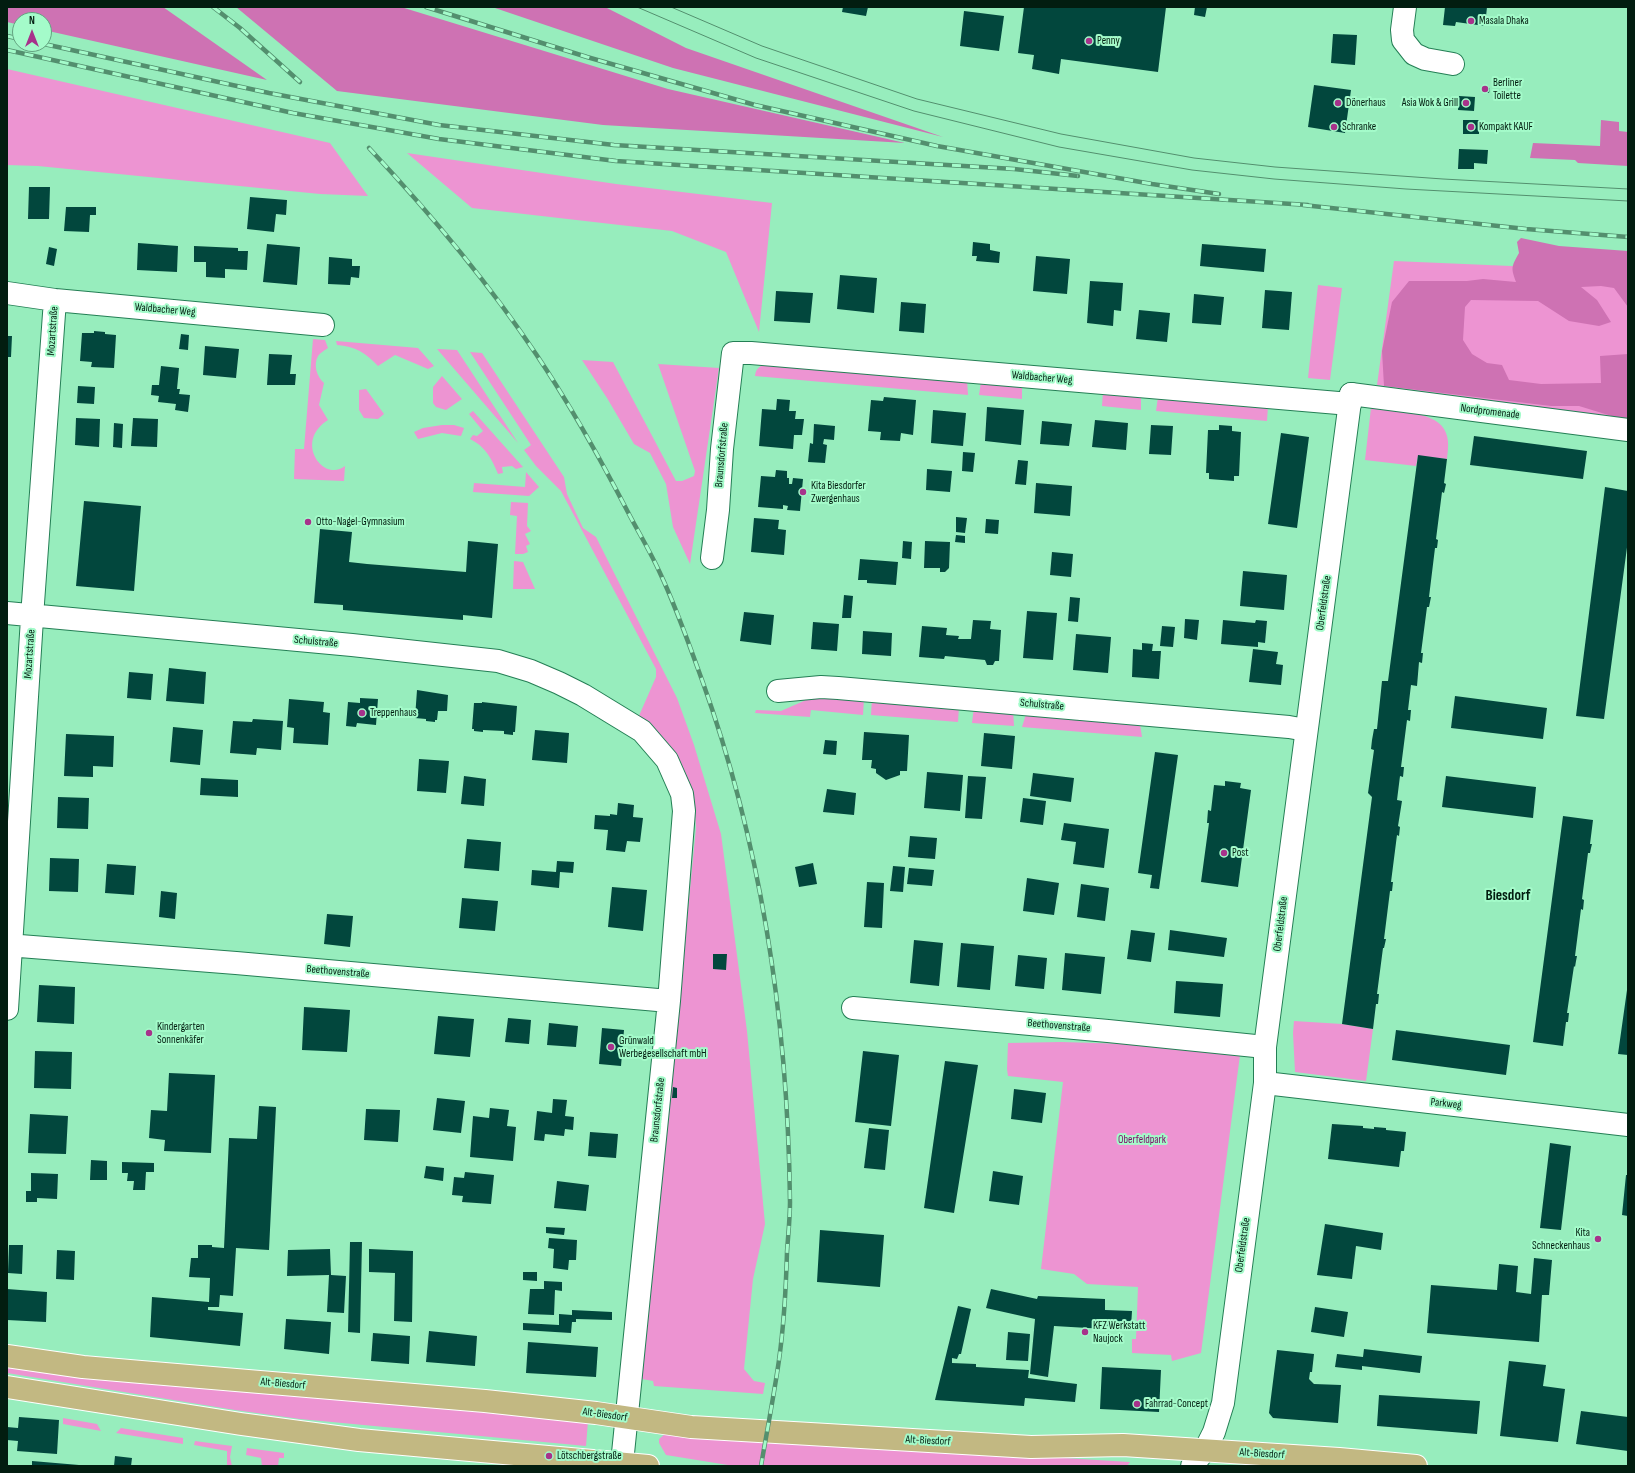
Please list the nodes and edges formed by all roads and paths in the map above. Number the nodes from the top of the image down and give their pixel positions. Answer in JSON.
{"nodes":[{"id":1,"x":1405,"y":7,"type":"edge"},
{"id":2,"x":1453,"y":64,"type":"dead end"},
{"id":3,"x":7,"y":293,"type":"edge"},
{"id":4,"x":55,"y":300,"type":"junction"},
{"id":5,"x":323,"y":325,"type":"dead end"},
{"id":6,"x":733,"y":353,"type":"joint"},
{"id":7,"x":1351,"y":399,"type":"junction"},
{"id":8,"x":1628,"y":430,"type":"edge"},
{"id":9,"x":712,"y":558,"type":"dead end"},
{"id":10,"x":7,"y":613,"type":"edge"},
{"id":11,"x":32,"y":616,"type":"junction"},
{"id":12,"x":778,"y":691,"type":"dead end"},
{"id":13,"x":613,"y":713,"type":"joint"},
{"id":14,"x":1306,"y":730,"type":"junction"},
{"id":15,"x":9,"y":946,"type":"edge"},
{"id":16,"x":669,"y":1001,"type":"junction"},
{"id":17,"x":853,"y":1008,"type":"dead end"},
{"id":18,"x":7,"y":1009,"type":"edge"},
{"id":19,"x":1265,"y":1047,"type":"junction"},
{"id":20,"x":1264,"y":1083,"type":"junction"},
{"id":21,"x":1628,"y":1125,"type":"edge"},
{"id":22,"x":7,"y":1356,"type":"edge"},
{"id":23,"x":7,"y":1387,"type":"edge"},
{"id":24,"x":627,"y":1418,"type":"junction"},
{"id":25,"x":1199,"y":1458,"type":"edge"},
{"id":26,"x":622,"y":1463,"type":"junction"},
{"id":27,"x":648,"y":1466,"type":"edge"},
{"id":28,"x":1416,"y":1466,"type":"edge"}],
"edges":[{"from":1,"to":2,"type":"street"},
{"from":3,"to":4,"type":"street","name":"Waldbacher Weg"},
{"from":4,"to":5,"type":"street","name":"Waldbacher Weg"},
{"from":4,"to":11,"type":"street","name":"Mozartstraße"},
{"from":6,"to":7,"type":"street","name":"Waldbacher Weg"},
{"from":6,"to":9,"type":"street","name":"Braunsdorfstraße"},
{"from":7,"to":8,"type":"street","name":"Nordpromenade"},
{"from":7,"to":14,"type":"street","name":"Oberfeldstraße"},
{"from":10,"to":11,"type":"street","name":"Schulstraße"},
{"from":11,"to":13,"type":"street","name":"Schulstraße"},
{"from":11,"to":15,"type":"street","name":"Mozartstraße"},
{"from":12,"to":14,"type":"street","name":"Schulstraße"},
{"from":13,"to":16,"type":"street","name":"Braunsdorfstraße"},
{"from":14,"to":19,"type":"street","name":"Oberfeldstraße"},
{"from":15,"to":16,"type":"street","name":"Beethovenstraße"},
{"from":15,"to":18,"type":"street","name":"Mozartstraße"},
{"from":16,"to":24,"type":"street","name":"Braunsdorfstraße"},
{"from":17,"to":19,"type":"street","name":"Beethovenstraße"},
{"from":19,"to":20,"type":"street","name":"Oberfeldstraße"},
{"from":20,"to":21,"type":"street","name":"Parkweg"},
{"from":20,"to":25,"type":"street","name":"Oberfeldstraße"},
{"from":22,"to":24,"type":"main road","name":"Alt-Biesdorf"},
{"from":23,"to":26,"type":"main road"},
{"from":24,"to":25,"type":"main road","name":"Alt-Biesdorf"},
{"from":24,"to":26,"type":"street","name":"Braunsdorfstraße"},
{"from":25,"to":28,"type":"main road","name":"Alt-Biesdorf"},
{"from":26,"to":27,"type":"main road"}]}
